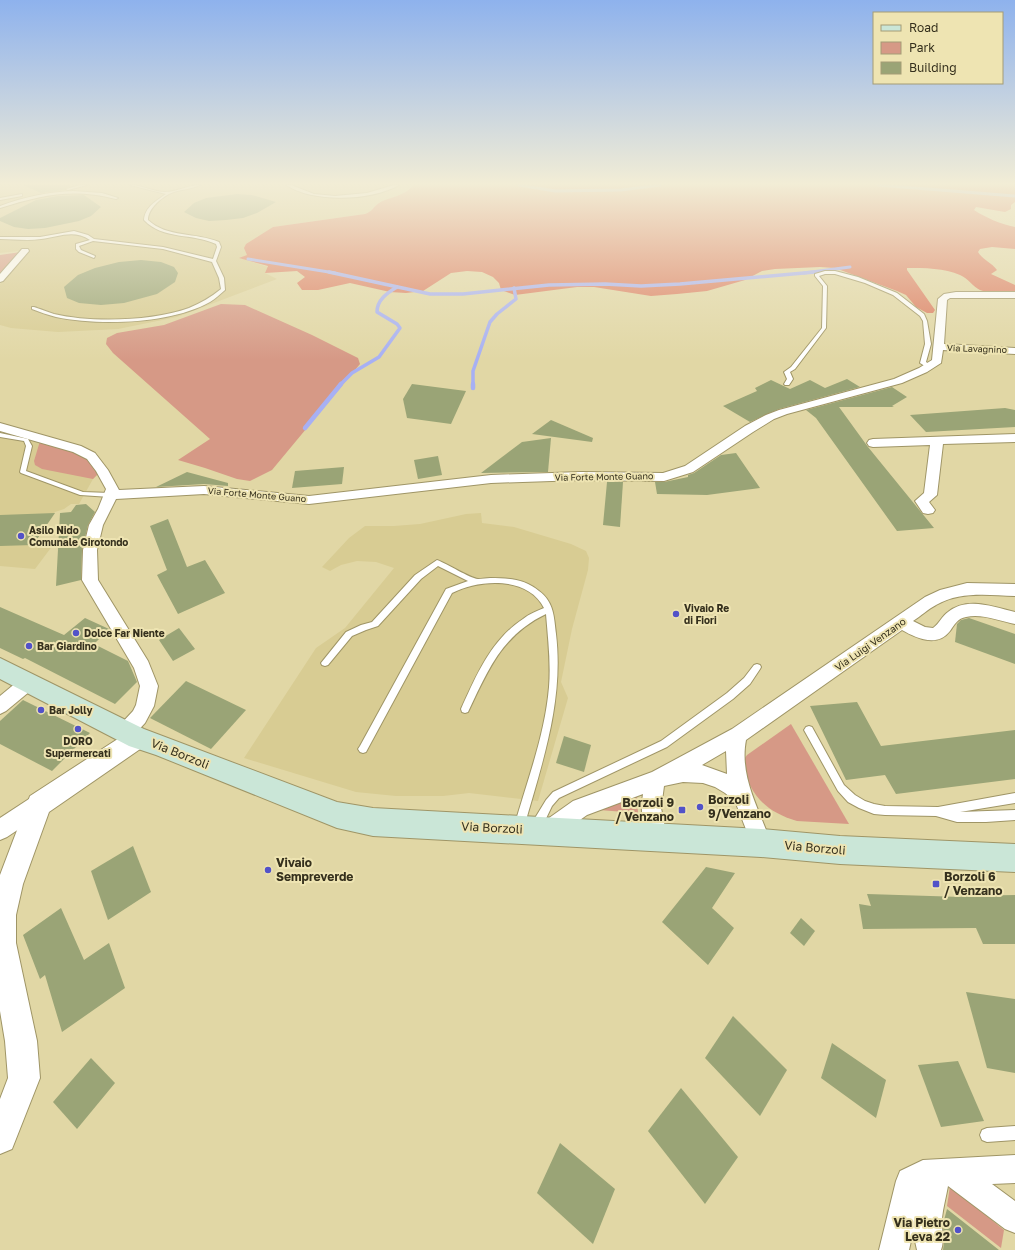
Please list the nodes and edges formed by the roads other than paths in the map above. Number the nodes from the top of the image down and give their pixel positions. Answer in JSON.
{"nodes":[{"id":1,"x":81,"y":243,"type":"edge"},
{"id":2,"x":123,"y":243,"type":"edge"},
{"id":3,"x":218,"y":243,"type":"edge"},
{"id":4,"x":25,"y":251,"type":"dead end"},
{"id":5,"x":94,"y":256,"type":"dead end"},
{"id":6,"x":214,"y":261,"type":"junction"},
{"id":7,"x":0,"y":279,"type":"edge"},
{"id":8,"x":1015,"y":295,"type":"edge"},
{"id":9,"x":34,"y":308,"type":"dead end"},
{"id":10,"x":939,"y":348,"type":"junction"},
{"id":11,"x":1015,"y":350,"type":"edge"},
{"id":12,"x":930,"y":367,"type":"junction"},
{"id":13,"x":787,"y":384,"type":"dead end"},
{"id":14,"x":0,"y":427,"type":"edge"},
{"id":15,"x":0,"y":435,"type":"edge"},
{"id":16,"x":1015,"y":438,"type":"edge"},
{"id":17,"x":937,"y":440,"type":"junction"},
{"id":18,"x":873,"y":443,"type":"dead end"},
{"id":19,"x":110,"y":495,"type":"junction"},
{"id":20,"x":928,"y":510,"type":"dead end"},
{"id":21,"x":475,"y":581,"type":"junction"},
{"id":22,"x":1015,"y":590,"type":"edge"},
{"id":23,"x":549,"y":609,"type":"junction"},
{"id":24,"x":1015,"y":618,"type":"edge"},
{"id":25,"x":901,"y":622,"type":"junction"},
{"id":26,"x":325,"y":663,"type":"dead end"},
{"id":27,"x":757,"y":667,"type":"dead end"},
{"id":28,"x":0,"y":668,"type":"edge"},
{"id":29,"x":29,"y":682,"type":"junction"},
{"id":30,"x":0,"y":706,"type":"edge"},
{"id":31,"x":466,"y":709,"type":"dead end"},
{"id":32,"x":809,"y":730,"type":"dead end"},
{"id":33,"x":131,"y":735,"type":"junction"},
{"id":34,"x":738,"y":735,"type":"junction"},
{"id":35,"x":363,"y":749,"type":"dead end"},
{"id":36,"x":658,"y":779,"type":"junction"},
{"id":37,"x":743,"y":795,"type":"junction"},
{"id":38,"x":1015,"y":798,"type":"edge"},
{"id":39,"x":39,"y":804,"type":"junction"},
{"id":40,"x":936,"y":811,"type":"junction"},
{"id":41,"x":1015,"y":815,"type":"edge"},
{"id":42,"x":0,"y":830,"type":"edge"},
{"id":43,"x":533,"y":831,"type":"junction"},
{"id":44,"x":657,"y":838,"type":"junction"},
{"id":45,"x":761,"y":843,"type":"junction"},
{"id":46,"x":1014,"y":858,"type":"edge"},
{"id":47,"x":1015,"y":1133,"type":"edge"},
{"id":48,"x":987,"y":1135,"type":"dead end"},
{"id":49,"x":0,"y":1137,"type":"edge"},
{"id":50,"x":1015,"y":1170,"type":"edge"},
{"id":51,"x":945,"y":1173,"type":"junction"},
{"id":52,"x":1015,"y":1219,"type":"edge"},
{"id":53,"x":929,"y":1244,"type":"dead end"},
{"id":54,"x":894,"y":1250,"type":"edge"}],
"edges":[{"from":1,"to":5,"type":"lane"},
{"from":2,"to":6,"type":"lane"},
{"from":3,"to":6,"type":"lane"},
{"from":4,"to":7,"type":"street"},
{"from":6,"to":9,"type":"lane"},
{"from":8,"to":10,"type":"street"},
{"from":10,"to":11,"type":"street","name":"Via Lavagnino"},
{"from":10,"to":12,"type":"street"},
{"from":12,"to":13,"type":"lane"},
{"from":12,"to":19,"type":"street","name":"Via Forte Monte Guano"},
{"from":14,"to":19,"type":"street"},
{"from":15,"to":19,"type":"lane"},
{"from":16,"to":17,"type":"street"},
{"from":17,"to":18,"type":"street"},
{"from":17,"to":20,"type":"street"},
{"from":19,"to":33,"type":"street"},
{"from":21,"to":23,"type":"lane"},
{"from":21,"to":26,"type":"lane"},
{"from":21,"to":35,"type":"lane"},
{"from":22,"to":25,"type":"street","name":"Via Luigi Venzano"},
{"from":23,"to":31,"type":"lane"},
{"from":23,"to":43,"type":"lane"},
{"from":24,"to":25,"type":"street"},
{"from":25,"to":34,"type":"street","name":"Via Luigi Venzano"},
{"from":27,"to":43,"type":"lane"},
{"from":28,"to":29,"type":"main road","name":"Via Borzoli"},
{"from":29,"to":30,"type":"street"},
{"from":29,"to":33,"type":"main road","name":"Via Borzoli"},
{"from":32,"to":40,"type":"lane"},
{"from":33,"to":39,"type":"street"},
{"from":33,"to":43,"type":"main road","name":"Via Borzoli"},
{"from":34,"to":36,"type":"street","name":"Via Luigi Venzano"},
{"from":34,"to":37,"type":"street"},
{"from":36,"to":37,"type":"street"},
{"from":36,"to":43,"type":"street","name":"Via Luigi Venzano"},
{"from":36,"to":44,"type":"street"},
{"from":37,"to":45,"type":"street"},
{"from":38,"to":40,"type":"lane"},
{"from":39,"to":42,"type":"street"},
{"from":39,"to":49,"type":"street"},
{"from":40,"to":41,"type":"lane"},
{"from":43,"to":44,"type":"main road","name":"Via Borzoli"},
{"from":44,"to":45,"type":"main road","name":"Via Borzoli"},
{"from":45,"to":46,"type":"main road","name":"Via Borzoli"},
{"from":47,"to":48,"type":"lane"},
{"from":50,"to":51,"type":"street"},
{"from":51,"to":52,"type":"street"},
{"from":51,"to":53,"type":"street"},
{"from":51,"to":54,"type":"street"}]}
